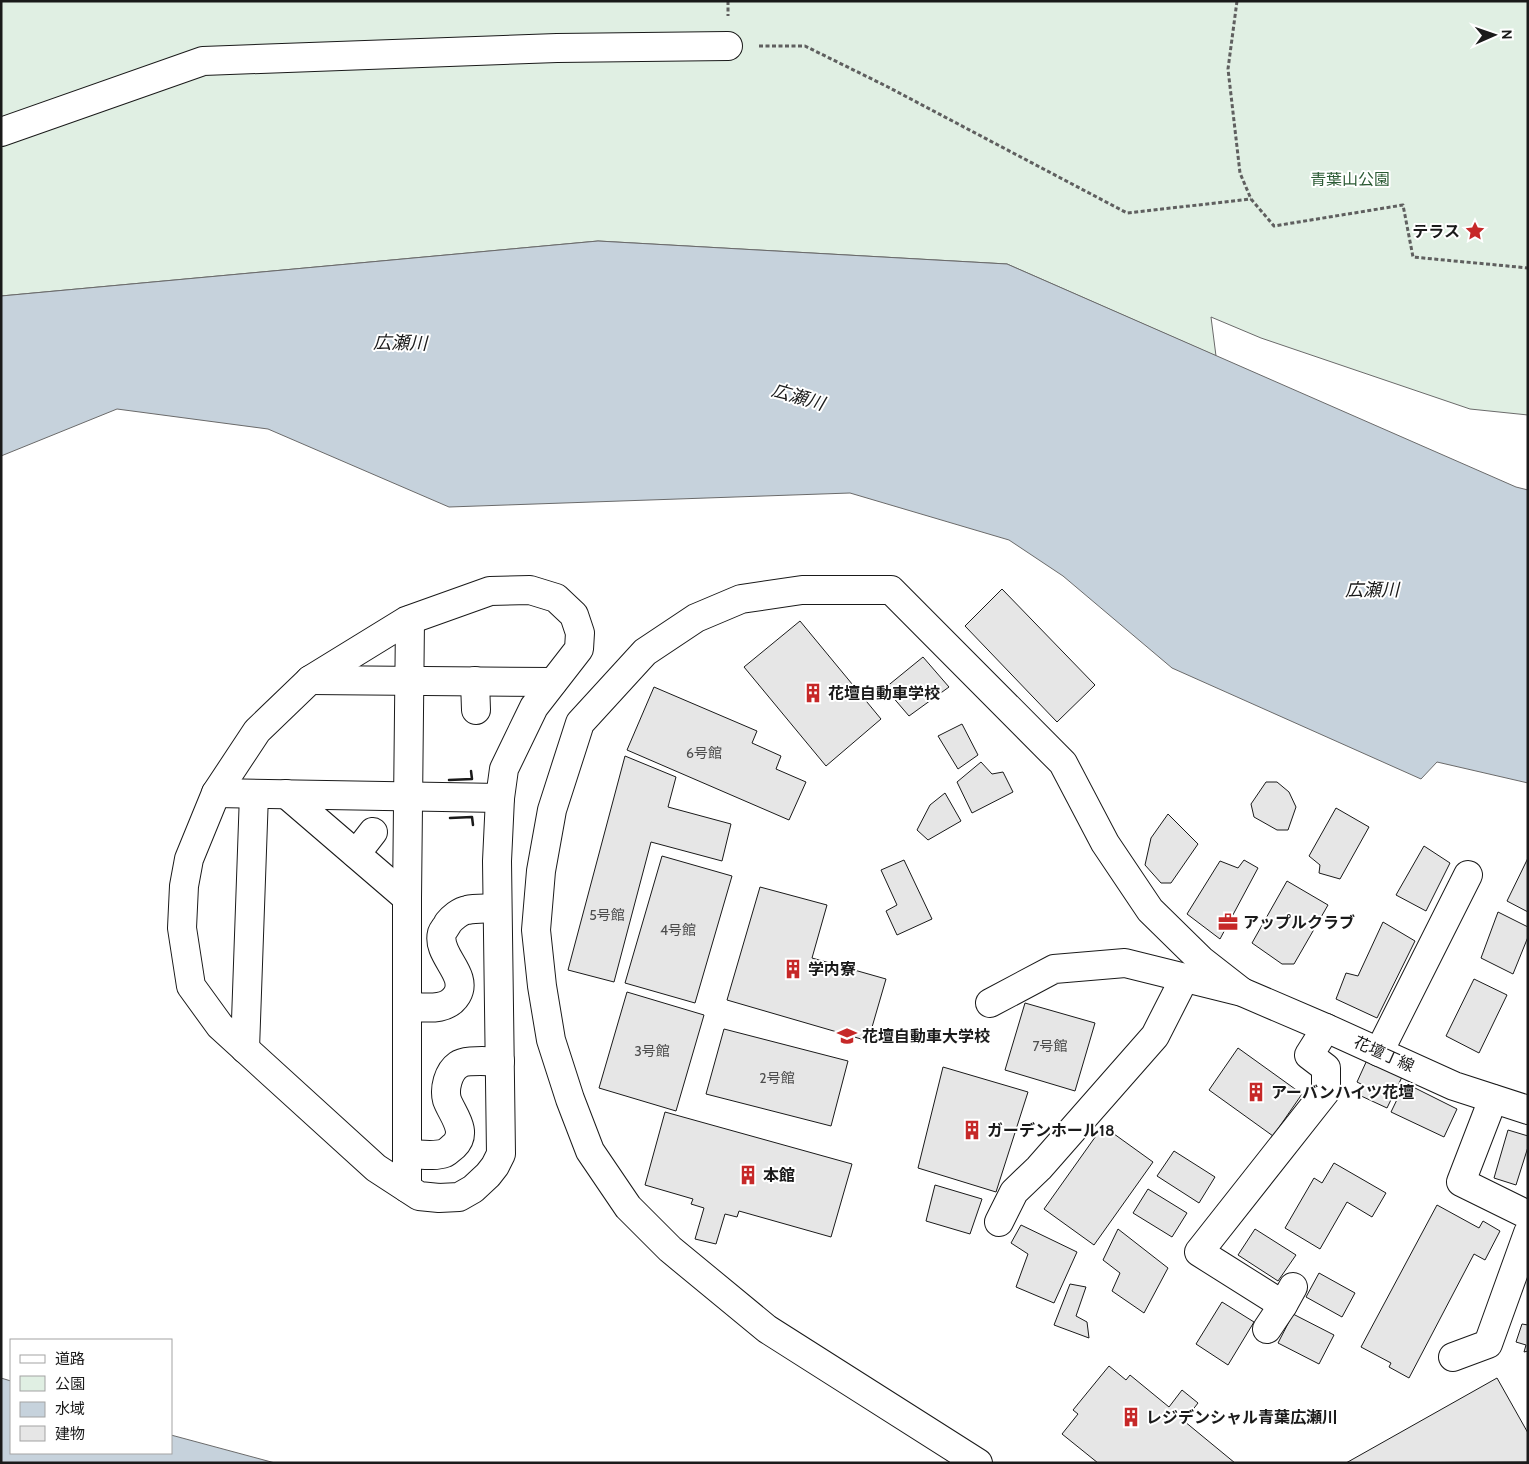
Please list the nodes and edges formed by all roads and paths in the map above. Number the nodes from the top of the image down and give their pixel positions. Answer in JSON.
{"nodes":[{"id":1,"x":1237,"y":1,"type":"edge"},
{"id":2,"x":728,"y":46,"type":"joint"},
{"id":3,"x":1,"y":132,"type":"edge"},
{"id":4,"x":1251,"y":199,"type":"junction"},
{"id":5,"x":1528,"y":268,"type":"edge"},
{"id":6,"x":410,"y":620,"type":"junction"},
{"id":7,"x":310,"y":680,"type":"junction"},
{"id":8,"x":409,"y":681,"type":"junction"},
{"id":9,"x":475,"y":681,"type":"junction"},
{"id":10,"x":553,"y":682,"type":"junction"},
{"id":11,"x":476,"y":710,"type":"dead end"},
{"id":12,"x":216,"y":794,"type":"junction"},
{"id":13,"x":254,"y":794,"type":"junction"},
{"id":14,"x":286,"y":794,"type":"junction"},
{"id":15,"x":408,"y":796,"type":"junction"},
{"id":16,"x":500,"y":798,"type":"junction"},
{"id":17,"x":373,"y":832,"type":"dead end"},
{"id":18,"x":356,"y":854,"type":"junction"},
{"id":19,"x":1468,"y":875,"type":"dead end"},
{"id":20,"x":407,"y":898,"type":"junction"},
{"id":21,"x":498,"y":908,"type":"junction"},
{"id":22,"x":1184,"y":978,"type":"junction"},
{"id":23,"x":1242,"y":992,"type":"junction"},
{"id":24,"x":990,"y":1003,"type":"dead end"},
{"id":25,"x":408,"y":1007,"type":"junction"},
{"id":26,"x":1326,"y":1028,"type":"junction"},
{"id":27,"x":246,"y":1049,"type":"junction"},
{"id":28,"x":1379,"y":1052,"type":"junction"},
{"id":29,"x":500,"y":1061,"type":"junction"},
{"id":30,"x":1493,"y":1098,"type":"junction"},
{"id":31,"x":1528,"y":1110,"type":"edge"},
{"id":32,"x":407,"y":1154,"type":"junction"},
{"id":33,"x":407,"y":1188,"type":"junction"},
{"id":34,"x":1528,"y":1215,"type":"edge"},
{"id":35,"x":999,"y":1222,"type":"dead end"},
{"id":36,"x":1528,"y":1233,"type":"edge"},
{"id":37,"x":1267,"y":1329,"type":"dead end"},
{"id":38,"x":1453,"y":1357,"type":"dead end"},
{"id":39,"x":978,"y":1463,"type":"edge"}],
"edges":[{"from":1,"to":4,"type":"path"},
{"from":2,"to":3,"type":"street"},
{"from":2,"to":4,"type":"path"},
{"from":4,"to":5,"type":"path"},
{"from":6,"to":7,"type":"street"},
{"from":6,"to":8,"type":"street"},
{"from":6,"to":10,"type":"street"},
{"from":7,"to":8,"type":"street"},
{"from":7,"to":12,"type":"street"},
{"from":8,"to":9,"type":"street"},
{"from":8,"to":15,"type":"street"},
{"from":9,"to":10,"type":"street"},
{"from":9,"to":11,"type":"street"},
{"from":10,"to":16,"type":"street"},
{"from":12,"to":13,"type":"street"},
{"from":12,"to":27,"type":"street"},
{"from":13,"to":14,"type":"street"},
{"from":13,"to":27,"type":"street"},
{"from":14,"to":15,"type":"street"},
{"from":14,"to":18,"type":"street"},
{"from":15,"to":16,"type":"street"},
{"from":15,"to":20,"type":"street"},
{"from":16,"to":21,"type":"street"},
{"from":17,"to":18,"type":"street"},
{"from":18,"to":20,"type":"street"},
{"from":19,"to":28,"type":"street"},
{"from":20,"to":25,"type":"street"},
{"from":21,"to":25,"type":"street"},
{"from":21,"to":29,"type":"street"},
{"from":22,"to":23,"type":"street"},
{"from":22,"to":24,"type":"street"},
{"from":22,"to":35,"type":"street"},
{"from":23,"to":26,"type":"street","name":"花壇丁線"},
{"from":23,"to":39,"type":"street"},
{"from":25,"to":32,"type":"street"},
{"from":26,"to":28,"type":"street","name":"花壇丁線"},
{"from":26,"to":37,"type":"street"},
{"from":27,"to":33,"type":"street"},
{"from":28,"to":30,"type":"street","name":"花壇丁線"},
{"from":29,"to":32,"type":"street"},
{"from":29,"to":33,"type":"street"},
{"from":30,"to":31,"type":"street","name":"花壇丁線"},
{"from":30,"to":34,"type":"street"},
{"from":32,"to":33,"type":"street"},
{"from":36,"to":38,"type":"street"}]}
